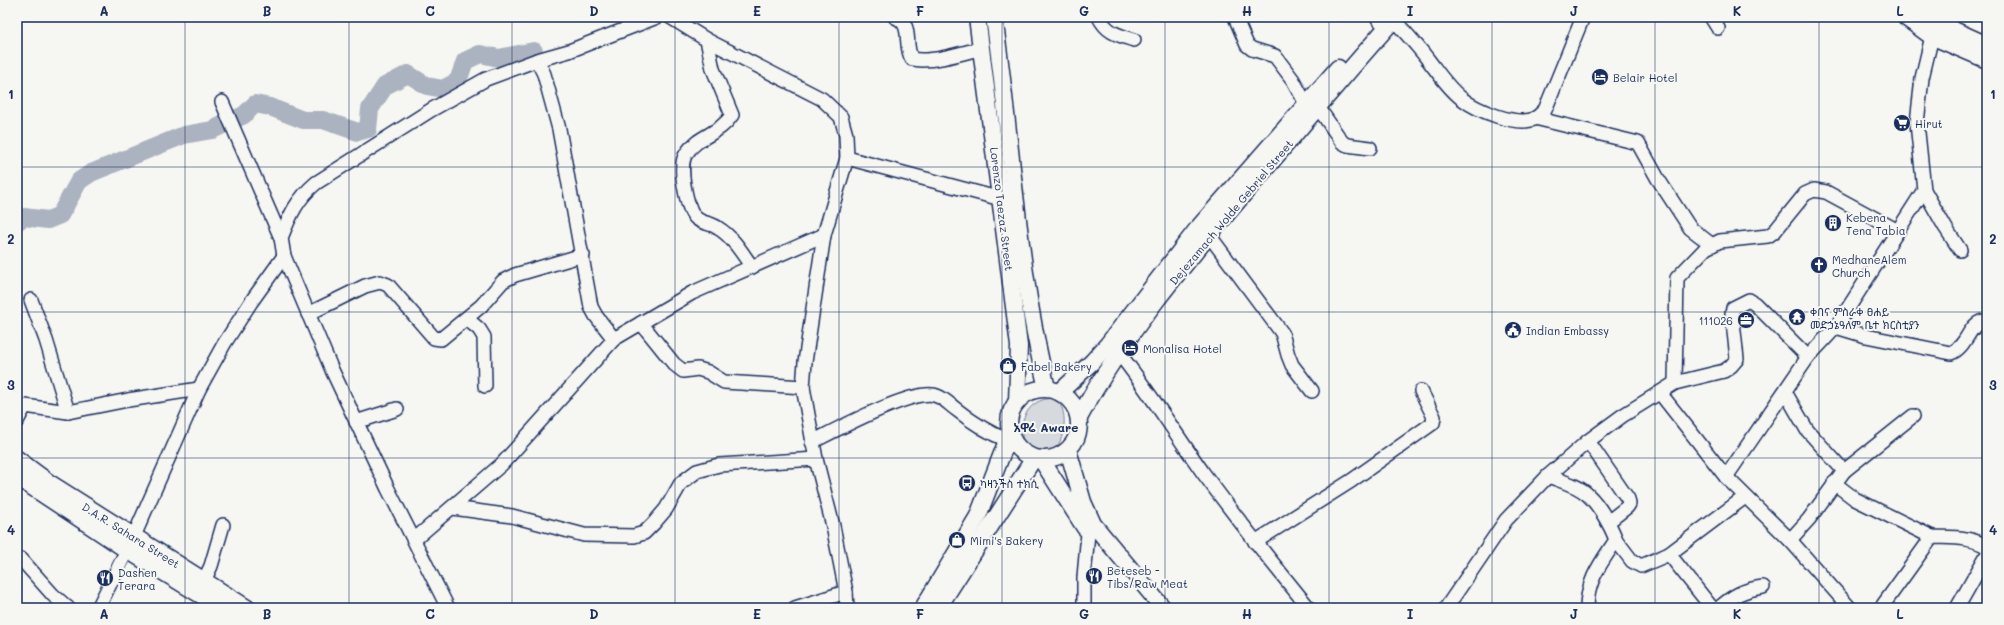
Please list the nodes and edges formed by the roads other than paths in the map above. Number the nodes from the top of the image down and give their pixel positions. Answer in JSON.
{"nodes":[{"id":1,"x":657,"y":17,"type":"edge"},
{"id":2,"x":670,"y":17,"type":"edge"},
{"id":3,"x":894,"y":17,"type":"edge"},
{"id":4,"x":977,"y":17,"type":"edge"},
{"id":5,"x":994,"y":17,"type":"edge"},
{"id":6,"x":1099,"y":17,"type":"edge"},
{"id":7,"x":1235,"y":17,"type":"edge"},
{"id":8,"x":1583,"y":17,"type":"edge"},
{"id":9,"x":1711,"y":17,"type":"edge"},
{"id":10,"x":1905,"y":17,"type":"edge"},
{"id":11,"x":1386,"y":18,"type":"edge"},
{"id":12,"x":1932,"y":25,"type":"edge"},
{"id":13,"x":1718,"y":28,"type":"dead end"},
{"id":14,"x":707,"y":40,"type":"junction"},
{"id":15,"x":1134,"y":40,"type":"dead end"},
{"id":16,"x":1987,"y":45,"type":"edge"},
{"id":17,"x":982,"y":48,"type":"junction"},
{"id":18,"x":537,"y":60,"type":"junction"},
{"id":19,"x":1987,"y":60,"type":"edge"},
{"id":20,"x":222,"y":102,"type":"dead end"},
{"id":21,"x":1312,"y":105,"type":"junction"},
{"id":22,"x":1535,"y":118,"type":"junction"},
{"id":23,"x":1370,"y":148,"type":"dead end"},
{"id":24,"x":847,"y":158,"type":"junction"},
{"id":25,"x":1924,"y":190,"type":"junction"},
{"id":26,"x":1001,"y":199,"type":"junction"},
{"id":27,"x":1898,"y":231,"type":"junction"},
{"id":28,"x":824,"y":234,"type":"junction"},
{"id":29,"x":1209,"y":235,"type":"junction"},
{"id":30,"x":281,"y":238,"type":"junction"},
{"id":31,"x":1712,"y":245,"type":"junction"},
{"id":32,"x":1960,"y":250,"type":"dead end"},
{"id":33,"x":284,"y":256,"type":"junction"},
{"id":34,"x":583,"y":256,"type":"junction"},
{"id":35,"x":752,"y":267,"type":"junction"},
{"id":36,"x":31,"y":300,"type":"dead end"},
{"id":37,"x":308,"y":314,"type":"junction"},
{"id":38,"x":467,"y":319,"type":"junction"},
{"id":39,"x":1987,"y":322,"type":"edge"},
{"id":40,"x":641,"y":323,"type":"junction"},
{"id":41,"x":1836,"y":327,"type":"junction"},
{"id":42,"x":614,"y":339,"type":"junction"},
{"id":43,"x":1118,"y":352,"type":"junction"},
{"id":44,"x":1808,"y":357,"type":"junction"},
{"id":45,"x":1675,"y":383,"type":"junction"},
{"id":46,"x":485,"y":386,"type":"dead end"},
{"id":47,"x":803,"y":386,"type":"junction"},
{"id":48,"x":199,"y":390,"type":"junction"},
{"id":49,"x":1053,"y":390,"type":"junction"},
{"id":50,"x":1312,"y":391,"type":"dead end"},
{"id":51,"x":1421,"y":391,"type":"dead end"},
{"id":52,"x":1785,"y":392,"type":"junction"},
{"id":53,"x":1660,"y":393,"type":"junction"},
{"id":54,"x":1016,"y":402,"type":"junction"},
{"id":55,"x":397,"y":409,"type":"dead end"},
{"id":56,"x":68,"y":412,"type":"junction"},
{"id":57,"x":1913,"y":416,"type":"dead end"},
{"id":58,"x":1079,"y":418,"type":"junction"},
{"id":59,"x":17,"y":421,"type":"edge"},
{"id":60,"x":356,"y":422,"type":"junction"},
{"id":61,"x":1009,"y":436,"type":"junction"},
{"id":62,"x":1588,"y":441,"type":"junction"},
{"id":63,"x":812,"y":442,"type":"junction"},
{"id":64,"x":1068,"y":450,"type":"junction"},
{"id":65,"x":1037,"y":458,"type":"junction"},
{"id":66,"x":17,"y":459,"type":"edge"},
{"id":67,"x":816,"y":460,"type":"junction"},
{"id":68,"x":1844,"y":471,"type":"junction"},
{"id":69,"x":1548,"y":476,"type":"junction"},
{"id":70,"x":17,"y":477,"type":"edge"},
{"id":71,"x":1726,"y":477,"type":"junction"},
{"id":72,"x":1834,"y":483,"type":"junction"},
{"id":73,"x":1745,"y":497,"type":"junction"},
{"id":74,"x":453,"y":508,"type":"junction"},
{"id":75,"x":1608,"y":522,"type":"junction"},
{"id":76,"x":223,"y":525,"type":"dead end"},
{"id":77,"x":1088,"y":533,"type":"junction"},
{"id":78,"x":1932,"y":537,"type":"junction"},
{"id":79,"x":415,"y":539,"type":"junction"},
{"id":80,"x":1616,"y":540,"type":"junction"},
{"id":81,"x":1790,"y":540,"type":"junction"},
{"id":82,"x":1255,"y":542,"type":"junction"},
{"id":83,"x":130,"y":543,"type":"junction"},
{"id":84,"x":1987,"y":547,"type":"edge"},
{"id":85,"x":1670,"y":554,"type":"junction"},
{"id":86,"x":1987,"y":555,"type":"edge"},
{"id":87,"x":21,"y":559,"type":"dead end"},
{"id":88,"x":204,"y":581,"type":"junction"},
{"id":89,"x":1763,"y":587,"type":"dead end"},
{"id":90,"x":846,"y":592,"type":"junction"},
{"id":91,"x":1844,"y":605,"type":"edge"},
{"id":92,"x":214,"y":606,"type":"edge"},
{"id":93,"x":68,"y":608,"type":"edge"},
{"id":94,"x":98,"y":608,"type":"edge"},
{"id":95,"x":247,"y":608,"type":"edge"},
{"id":96,"x":448,"y":608,"type":"edge"},
{"id":97,"x":795,"y":608,"type":"edge"},
{"id":98,"x":847,"y":608,"type":"edge"},
{"id":99,"x":922,"y":608,"type":"edge"},
{"id":100,"x":938,"y":608,"type":"edge"},
{"id":101,"x":1084,"y":608,"type":"edge"},
{"id":102,"x":1149,"y":608,"type":"edge"},
{"id":103,"x":1163,"y":608,"type":"edge"},
{"id":104,"x":1309,"y":608,"type":"edge"},
{"id":105,"x":1446,"y":608,"type":"edge"},
{"id":106,"x":1586,"y":608,"type":"edge"},
{"id":107,"x":1712,"y":608,"type":"edge"},
{"id":108,"x":1719,"y":608,"type":"edge"},
{"id":109,"x":1881,"y":608,"type":"edge"},
{"id":110,"x":1957,"y":608,"type":"edge"}],
"edges":[{"from":1,"to":18,"type":"street"},
{"from":2,"to":14,"type":"street"},
{"from":3,"to":17,"type":"street"},
{"from":4,"to":17,"type":"main road","name":"Lorenzo Taezaz Street"},
{"from":5,"to":49,"type":"main road","name":"Lorenzo Taezaz Street"},
{"from":6,"to":15,"type":"street"},
{"from":7,"to":21,"type":"street"},
{"from":8,"to":22,"type":"street"},
{"from":9,"to":13,"type":"street"},
{"from":10,"to":12,"type":"main road"},
{"from":11,"to":21,"type":"main road","name":"Dejezamach Wolde Gebriel Street"},
{"from":11,"to":22,"type":"street"},
{"from":12,"to":16,"type":"main road"},
{"from":12,"to":19,"type":"main road"},
{"from":12,"to":25,"type":"street"},
{"from":14,"to":24,"type":"street"},
{"from":14,"to":35,"type":"street"},
{"from":17,"to":26,"type":"main road","name":"Lorenzo Taezaz Street"},
{"from":18,"to":30,"type":"street"},
{"from":18,"to":34,"type":"street"},
{"from":20,"to":30,"type":"street"},
{"from":21,"to":23,"type":"street"},
{"from":21,"to":29,"type":"main road","name":"Dejezamach Wolde Gebriel Street"},
{"from":21,"to":49,"type":"main road","name":"Dejezamach Wolde Gebriel Street"},
{"from":22,"to":31,"type":"street"},
{"from":24,"to":26,"type":"street"},
{"from":24,"to":28,"type":"street"},
{"from":25,"to":27,"type":"street"},
{"from":25,"to":32,"type":"street"},
{"from":26,"to":54,"type":"main road","name":"Lorenzo Taezaz Street"},
{"from":27,"to":31,"type":"street"},
{"from":27,"to":41,"type":"street"},
{"from":28,"to":35,"type":"street"},
{"from":28,"to":47,"type":"street"},
{"from":29,"to":43,"type":"main road","name":"Dejezamach Wolde Gebriel Street"},
{"from":29,"to":50,"type":"street"},
{"from":30,"to":33,"type":"street"},
{"from":31,"to":45,"type":"street"},
{"from":33,"to":37,"type":"street"},
{"from":33,"to":48,"type":"street"},
{"from":34,"to":38,"type":"street"},
{"from":34,"to":42,"type":"street"},
{"from":35,"to":40,"type":"street"},
{"from":36,"to":56,"type":"street"},
{"from":37,"to":38,"type":"street"},
{"from":37,"to":60,"type":"street"},
{"from":38,"to":46,"type":"street"},
{"from":39,"to":41,"type":"street"},
{"from":40,"to":42,"type":"street"},
{"from":40,"to":47,"type":"street"},
{"from":41,"to":44,"type":"street"},
{"from":42,"to":74,"type":"street"},
{"from":43,"to":58,"type":"main road","name":"Dejezamach Wolde Gebriel Street"},
{"from":43,"to":82,"type":"street"},
{"from":44,"to":45,"type":"street"},
{"from":44,"to":52,"type":"street"},
{"from":45,"to":53,"type":"street"},
{"from":47,"to":63,"type":"street"},
{"from":48,"to":56,"type":"street"},
{"from":48,"to":83,"type":"street"},
{"from":49,"to":54,"type":"main road"},
{"from":49,"to":58,"type":"main road"},
{"from":51,"to":82,"type":"street"},
{"from":52,"to":68,"type":"street"},
{"from":52,"to":71,"type":"street"},
{"from":53,"to":62,"type":"street"},
{"from":53,"to":71,"type":"street"},
{"from":54,"to":61,"type":"main road"},
{"from":55,"to":60,"type":"street"},
{"from":56,"to":59,"type":"street"},
{"from":57,"to":68,"type":"street"},
{"from":58,"to":64,"type":"main road"},
{"from":60,"to":79,"type":"street"},
{"from":61,"to":63,"type":"street"},
{"from":61,"to":65,"type":"main road"},
{"from":61,"to":99,"type":"main road"},
{"from":62,"to":69,"type":"street"},
{"from":62,"to":75,"type":"street"},
{"from":63,"to":67,"type":"street"},
{"from":64,"to":65,"type":"main road"},
{"from":64,"to":103,"type":"main road"},
{"from":65,"to":77,"type":"main road"},
{"from":65,"to":100,"type":"main road"},
{"from":66,"to":83,"type":"main road","name":"D.A.R. Sahara Street"},
{"from":67,"to":74,"type":"street"},
{"from":67,"to":90,"type":"street"},
{"from":68,"to":72,"type":"street"},
{"from":69,"to":75,"type":"street"},
{"from":69,"to":105,"type":"street"},
{"from":70,"to":83,"type":"main road","name":"D.A.R. Sahara Street"},
{"from":71,"to":73,"type":"street"},
{"from":72,"to":78,"type":"street"},
{"from":72,"to":81,"type":"street"},
{"from":73,"to":81,"type":"street"},
{"from":73,"to":85,"type":"street"},
{"from":74,"to":79,"type":"street"},
{"from":75,"to":80,"type":"street"},
{"from":76,"to":88,"type":"street"},
{"from":77,"to":101,"type":"street"},
{"from":77,"to":102,"type":"main road"},
{"from":78,"to":84,"type":"street"},
{"from":78,"to":109,"type":"street"},
{"from":79,"to":96,"type":"street"},
{"from":80,"to":85,"type":"street"},
{"from":80,"to":106,"type":"street"},
{"from":81,"to":91,"type":"street"},
{"from":82,"to":104,"type":"street"},
{"from":83,"to":88,"type":"main road","name":"D.A.R. Sahara Street"},
{"from":83,"to":92,"type":"main road","name":"D.A.R. Sahara Street"},
{"from":83,"to":94,"type":"street"},
{"from":85,"to":107,"type":"street"},
{"from":86,"to":110,"type":"street"},
{"from":87,"to":93,"type":"street"},
{"from":88,"to":95,"type":"main road","name":"D.A.R. Sahara Street"},
{"from":89,"to":108,"type":"street"},
{"from":90,"to":97,"type":"street"},
{"from":90,"to":98,"type":"street"}]}
